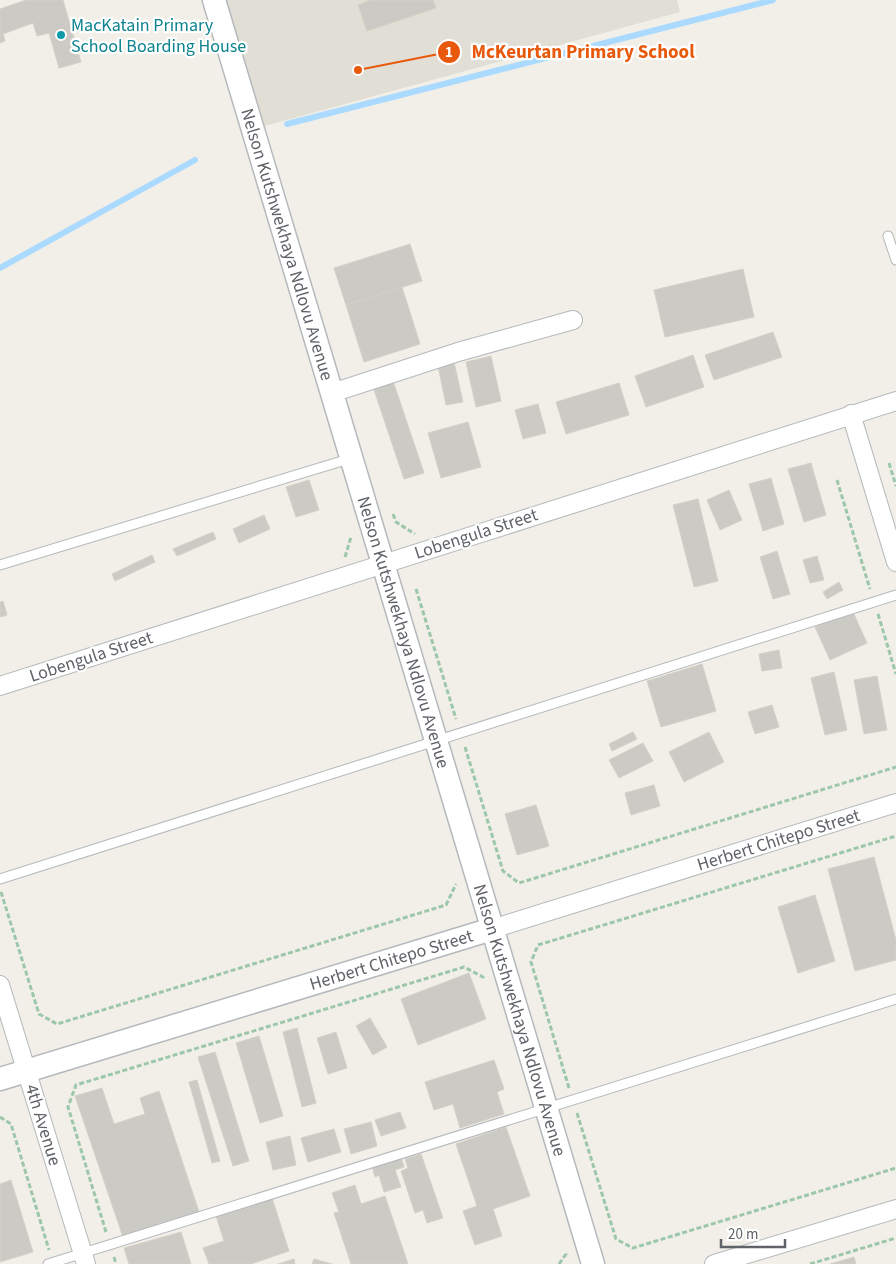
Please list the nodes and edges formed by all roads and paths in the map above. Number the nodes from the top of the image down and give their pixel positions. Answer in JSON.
{"nodes":[{"id":1,"x":214,"y":0,"type":"edge"},
{"id":2,"x":888,"y":236,"type":"dead end"},
{"id":3,"x":896,"y":260,"type":"edge"},
{"id":4,"x":573,"y":320,"type":"dead end"},
{"id":5,"x":332,"y":393,"type":"junction"},
{"id":6,"x":896,"y":401,"type":"edge"},
{"id":7,"x":851,"y":414,"type":"junction"},
{"id":8,"x":352,"y":458,"type":"junction"},
{"id":9,"x":889,"y":463,"type":"dead end"},
{"id":10,"x":837,"y":480,"type":"dead end"},
{"id":11,"x":896,"y":486,"type":"edge"},
{"id":12,"x":393,"y":513,"type":"dead end"},
{"id":13,"x":416,"y":535,"type":"dead end"},
{"id":14,"x":352,"y":536,"type":"dead end"},
{"id":15,"x":896,"y":562,"type":"edge"},
{"id":16,"x":384,"y":564,"type":"junction"},
{"id":17,"x":0,"y":565,"type":"edge"},
{"id":18,"x":342,"y":565,"type":"dead end"},
{"id":19,"x":896,"y":594,"type":"edge"},
{"id":20,"x":874,"y":602,"type":"junction"},
{"id":21,"x":896,"y":674,"type":"edge"},
{"id":22,"x":0,"y":686,"type":"edge"},
{"id":23,"x":436,"y":741,"type":"junction"},
{"id":24,"x":896,"y":767,"type":"edge"},
{"id":25,"x":896,"y":803,"type":"edge"},
{"id":26,"x":896,"y":836,"type":"edge"},
{"id":27,"x":503,"y":871,"type":"dead end"},
{"id":28,"x":453,"y":876,"type":"dead end"},
{"id":29,"x":0,"y":879,"type":"edge"},
{"id":30,"x":0,"y":887,"type":"edge"},
{"id":31,"x":492,"y":929,"type":"junction"},
{"id":32,"x":0,"y":985,"type":"edge"},
{"id":33,"x":486,"y":986,"type":"dead end"},
{"id":34,"x":896,"y":999,"type":"edge"},
{"id":35,"x":26,"y":1070,"type":"junction"},
{"id":36,"x":0,"y":1078,"type":"edge"},
{"id":37,"x":573,"y":1100,"type":"junction"},
{"id":38,"x":546,"y":1109,"type":"junction"},
{"id":39,"x":0,"y":1117,"type":"edge"},
{"id":40,"x":896,"y":1168,"type":"edge"},
{"id":41,"x":896,"y":1209,"type":"edge"},
{"id":42,"x":896,"y":1238,"type":"edge"},
{"id":43,"x":110,"y":1244,"type":"junction"},
{"id":44,"x":563,"y":1244,"type":"dead end"},
{"id":45,"x":84,"y":1259,"type":"edge"},
{"id":46,"x":50,"y":1263,"type":"edge"},
{"id":47,"x":116,"y":1264,"type":"edge"},
{"id":48,"x":559,"y":1264,"type":"edge"},
{"id":49,"x":593,"y":1264,"type":"edge"},
{"id":50,"x":714,"y":1264,"type":"edge"},
{"id":51,"x":810,"y":1264,"type":"edge"}],
"edges":[{"from":1,"to":5,"type":"street","name":"Nelson Kutshwekhaya Ndlovu Avenue"},
{"from":2,"to":3,"type":"lane"},
{"from":4,"to":5,"type":"street"},
{"from":5,"to":8,"type":"street","name":"Nelson Kutshwekhaya Ndlovu Avenue"},
{"from":6,"to":7,"type":"street","name":"Lobengula Street"},
{"from":7,"to":15,"type":"street"},
{"from":7,"to":16,"type":"street","name":"Lobengula Street"},
{"from":8,"to":16,"type":"street","name":"Nelson Kutshwekhaya Ndlovu Avenue"},
{"from":8,"to":17,"type":"lane"},
{"from":9,"to":11,"type":"path"},
{"from":10,"to":20,"type":"path"},
{"from":12,"to":13,"type":"path"},
{"from":14,"to":18,"type":"path"},
{"from":16,"to":22,"type":"street","name":"Lobengula Street"},
{"from":16,"to":23,"type":"street","name":"Nelson Kutshwekhaya Ndlovu Avenue"},
{"from":19,"to":20,"type":"lane"},
{"from":20,"to":21,"type":"path"},
{"from":20,"to":23,"type":"lane"},
{"from":23,"to":29,"type":"lane"},
{"from":23,"to":31,"type":"street","name":"Nelson Kutshwekhaya Ndlovu Avenue"},
{"from":24,"to":27,"type":"path"},
{"from":25,"to":31,"type":"street","name":"Herbert Chitepo Street"},
{"from":26,"to":37,"type":"path"},
{"from":28,"to":30,"type":"path"},
{"from":31,"to":35,"type":"street","name":"Herbert Chitepo Street"},
{"from":31,"to":38,"type":"street","name":"Nelson Kutshwekhaya Ndlovu Avenue"},
{"from":32,"to":35,"type":"street","name":"4th Avenue"},
{"from":33,"to":43,"type":"path"},
{"from":34,"to":37,"type":"lane"},
{"from":35,"to":36,"type":"street","name":"Herbert Chitepo Street"},
{"from":35,"to":45,"type":"street","name":"4th Avenue"},
{"from":37,"to":38,"type":"lane"},
{"from":37,"to":40,"type":"path"},
{"from":38,"to":43,"type":"lane"},
{"from":38,"to":49,"type":"street","name":"Nelson Kutshwekhaya Ndlovu Avenue"},
{"from":39,"to":46,"type":"path"},
{"from":41,"to":50,"type":"street"},
{"from":42,"to":51,"type":"path"},
{"from":43,"to":45,"type":"lane"},
{"from":43,"to":47,"type":"path"},
{"from":44,"to":48,"type":"path"},
{"from":45,"to":46,"type":"lane"}]}
